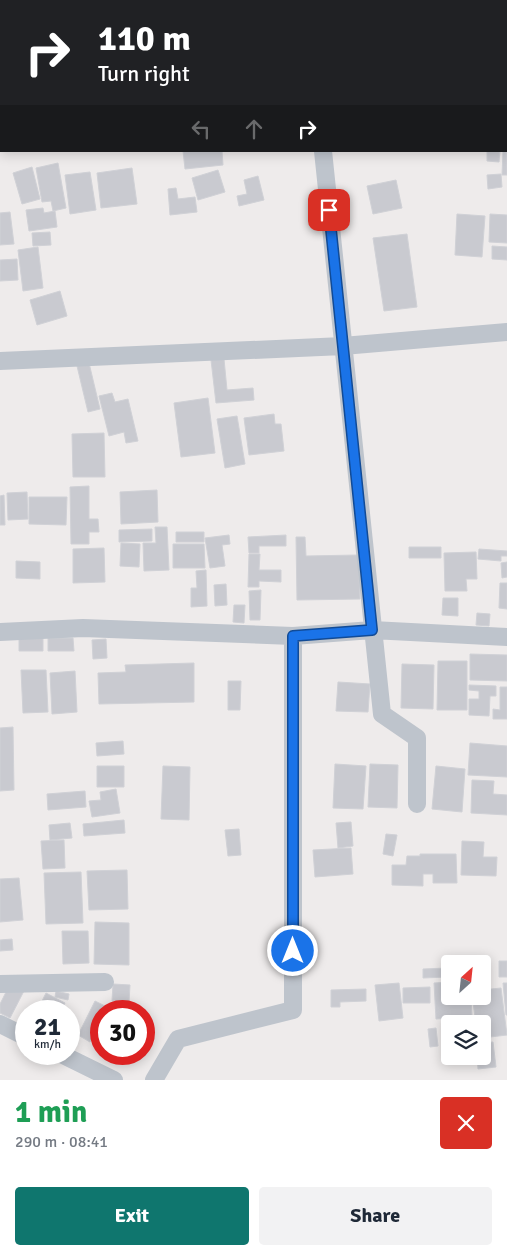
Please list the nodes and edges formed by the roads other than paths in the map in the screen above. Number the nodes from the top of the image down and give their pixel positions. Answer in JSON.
{"nodes":[{"id":1,"x":323,"y":152,"type":"edge"},
{"id":2,"x":507,"y":332,"type":"edge"},
{"id":3,"x":343,"y":346,"type":"junction"},
{"id":4,"x":0,"y":361,"type":"edge"},
{"id":5,"x":372,"y":630,"type":"junction"},
{"id":6,"x":0,"y":632,"type":"edge"},
{"id":7,"x":293,"y":636,"type":"junction"},
{"id":8,"x":507,"y":637,"type":"edge"},
{"id":9,"x":417,"y":804,"type":"dead end"},
{"id":10,"x":105,"y":982,"type":"dead end"},
{"id":11,"x":0,"y":984,"type":"edge"},
{"id":12,"x":0,"y":1024,"type":"edge"},
{"id":13,"x":15,"y":1032,"type":"edge"},
{"id":14,"x":80,"y":1063,"type":"edge"},
{"id":15,"x":114,"y":1080,"type":"edge"},
{"id":16,"x":154,"y":1080,"type":"edge"}],
"edges":[{"from":1,"to":3,"type":"street"},
{"from":2,"to":3,"type":"street"},
{"from":3,"to":4,"type":"street"},
{"from":3,"to":5,"type":"street"},
{"from":5,"to":7,"type":"street"},
{"from":5,"to":8,"type":"street"},
{"from":5,"to":9,"type":"street"},
{"from":6,"to":7,"type":"street"},
{"from":7,"to":16,"type":"street"},
{"from":10,"to":11,"type":"street"},
{"from":12,"to":13,"type":"street"},
{"from":14,"to":15,"type":"street"}]}
